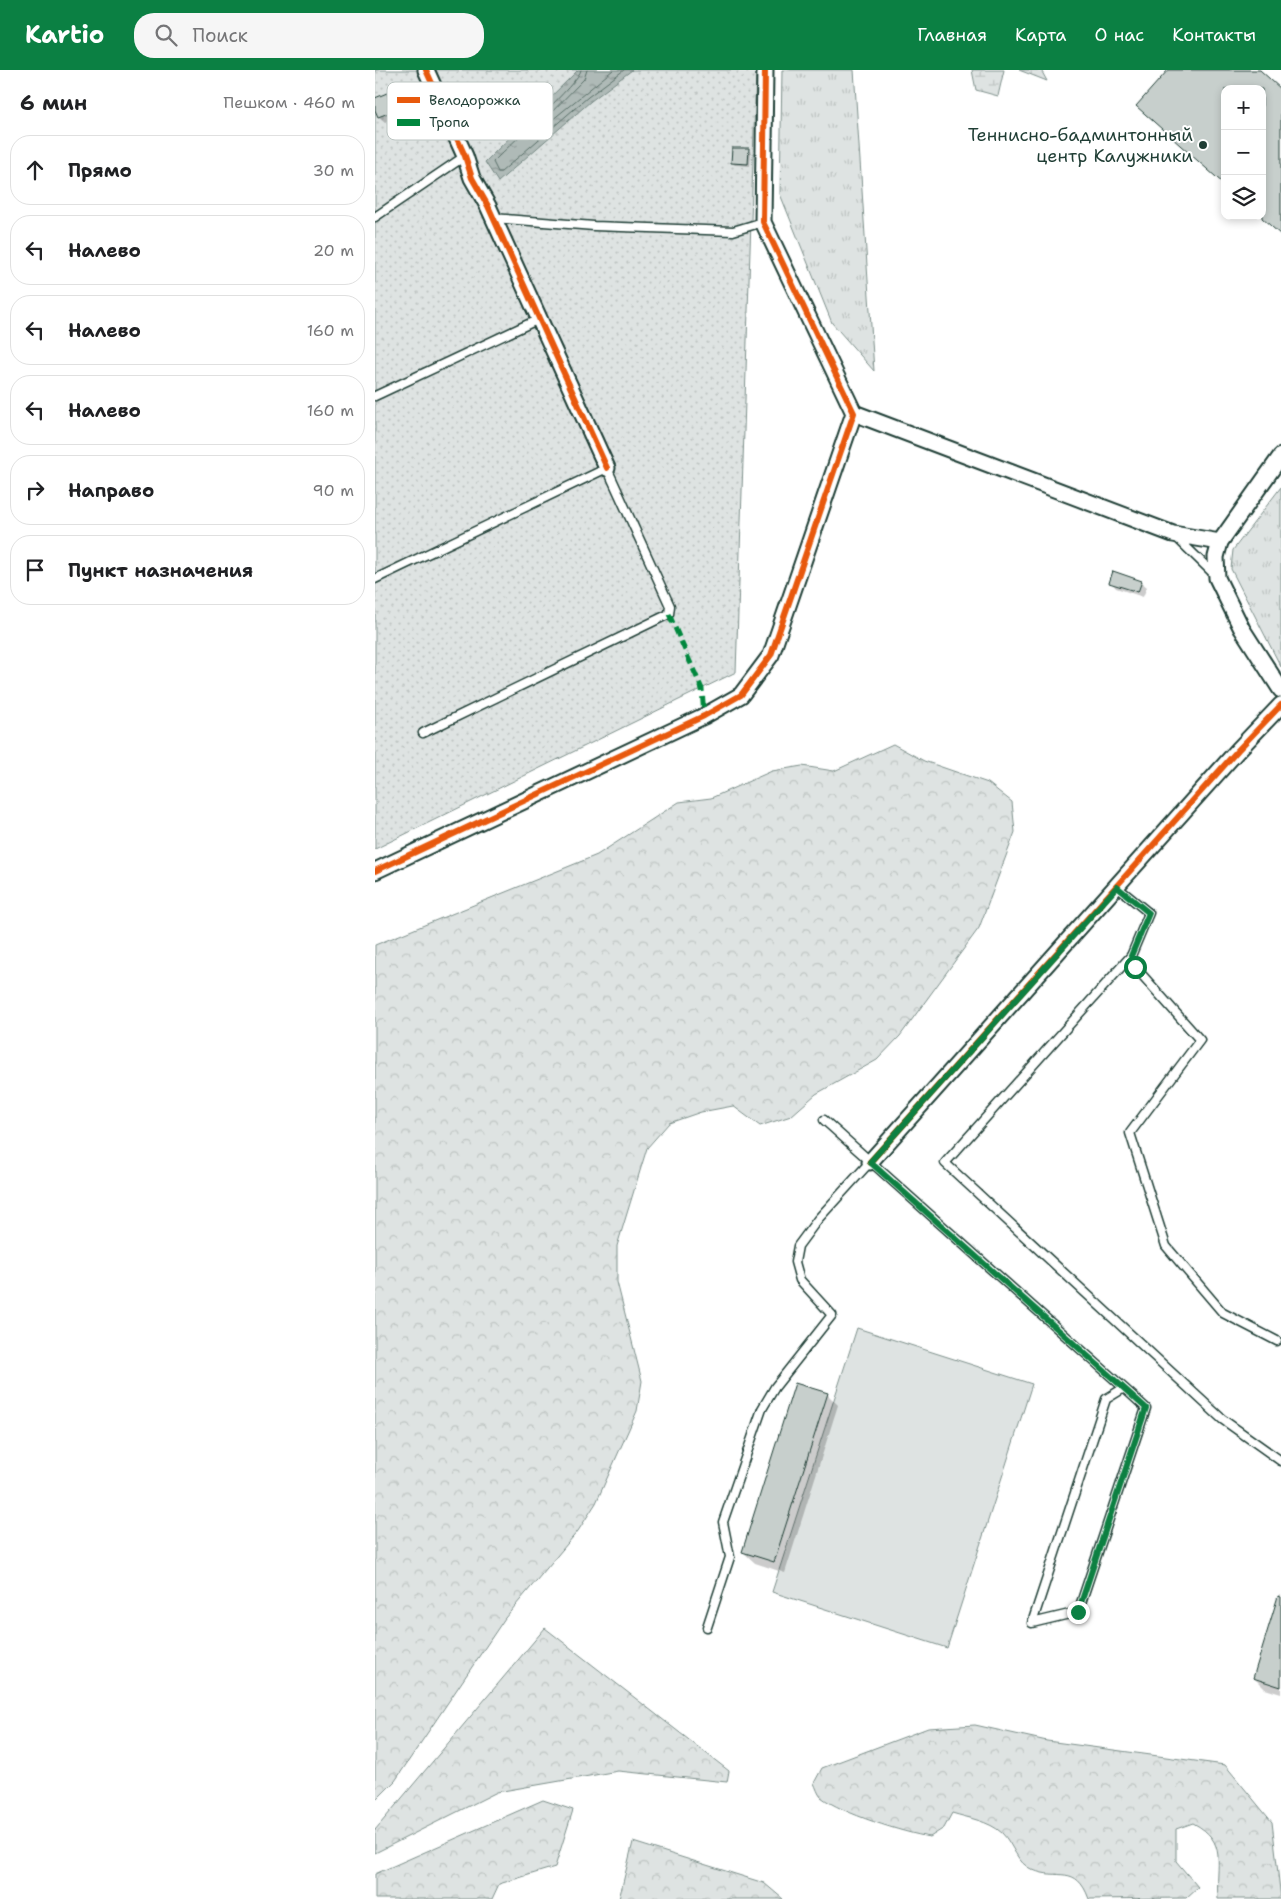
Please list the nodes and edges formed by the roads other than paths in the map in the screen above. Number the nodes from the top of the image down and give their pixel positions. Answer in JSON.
{"nodes":[{"id":1,"x":427,"y":70,"type":"edge"},
{"id":2,"x":765,"y":70,"type":"edge"},
{"id":3,"x":432,"y":82,"type":"edge"},
{"id":4,"x":458,"y":140,"type":"edge"},
{"id":5,"x":465,"y":156,"type":"junction"},
{"id":6,"x":375,"y":217,"type":"edge"},
{"id":7,"x":493,"y":218,"type":"junction"},
{"id":8,"x":763,"y":222,"type":"junction"},
{"id":9,"x":539,"y":319,"type":"junction"},
{"id":10,"x":375,"y":396,"type":"edge"},
{"id":11,"x":854,"y":413,"type":"junction"},
{"id":12,"x":1281,"y":456,"type":"edge"},
{"id":13,"x":607,"y":468,"type":"junction"},
{"id":14,"x":1173,"y":534,"type":"junction"},
{"id":15,"x":1220,"y":542,"type":"junction"},
{"id":16,"x":1217,"y":578,"type":"junction"},
{"id":17,"x":375,"y":579,"type":"edge"},
{"id":18,"x":1281,"y":690,"type":"edge"},
{"id":19,"x":1281,"y":705,"type":"edge"},
{"id":20,"x":423,"y":733,"type":"dead end"},
{"id":21,"x":375,"y":871,"type":"edge"},
{"id":22,"x":1117,"y":887,"type":"junction"},
{"id":23,"x":1131,"y":956,"type":"junction"},
{"id":24,"x":824,"y":1120,"type":"dead end"},
{"id":25,"x":870,"y":1162,"type":"junction"},
{"id":26,"x":1277,"y":1341,"type":"dead end"},
{"id":27,"x":1124,"y":1388,"type":"junction"},
{"id":28,"x":1281,"y":1461,"type":"edge"},
{"id":29,"x":707,"y":1627,"type":"dead end"}],
"edges":[{"from":1,"to":3,"type":"street"},
{"from":2,"to":8,"type":"street"},
{"from":4,"to":5,"type":"street"},
{"from":5,"to":6,"type":"lane"},
{"from":5,"to":7,"type":"street"},
{"from":7,"to":8,"type":"lane"},
{"from":7,"to":9,"type":"street"},
{"from":8,"to":11,"type":"street"},
{"from":9,"to":10,"type":"lane"},
{"from":9,"to":13,"type":"street"},
{"from":11,"to":14,"type":"street"},
{"from":11,"to":21,"type":"street"},
{"from":12,"to":15,"type":"street"},
{"from":13,"to":17,"type":"lane"},
{"from":13,"to":20,"type":"lane"},
{"from":14,"to":15,"type":"street"},
{"from":14,"to":16,"type":"lane"},
{"from":15,"to":16,"type":"street"},
{"from":16,"to":18,"type":"street"},
{"from":19,"to":22,"type":"street"},
{"from":22,"to":23,"type":"lane"},
{"from":22,"to":25,"type":"street"},
{"from":23,"to":26,"type":"lane"},
{"from":23,"to":28,"type":"lane"},
{"from":24,"to":25,"type":"lane"},
{"from":25,"to":27,"type":"lane"},
{"from":25,"to":29,"type":"lane"},
{"from":27,"to":27,"type":"lane"}]}
